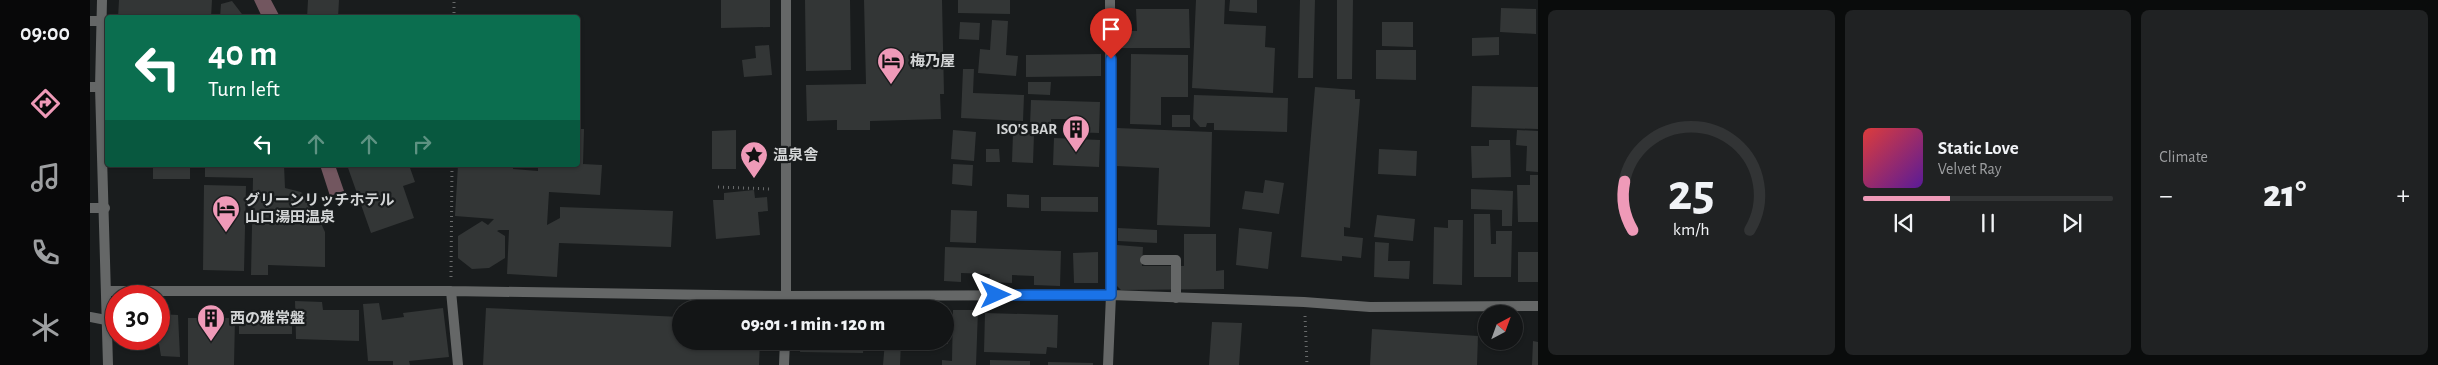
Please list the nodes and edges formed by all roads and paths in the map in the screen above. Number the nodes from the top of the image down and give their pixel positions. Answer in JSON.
{"nodes":[{"id":1,"x":102,"y":0,"type":"edge"},
{"id":2,"x":454,"y":0,"type":"edge"},
{"id":3,"x":786,"y":0,"type":"edge"},
{"id":4,"x":1110,"y":0,"type":"edge"},
{"id":5,"x":454,"y":15,"type":"edge"},
{"id":6,"x":90,"y":21,"type":"edge"},
{"id":7,"x":101,"y":21,"type":"junction"},
{"id":8,"x":95,"y":87,"type":"edge"},
{"id":9,"x":452,"y":167,"type":"edge"},
{"id":10,"x":718,"y":187,"type":"dead end"},
{"id":11,"x":786,"y":189,"type":"junction"},
{"id":12,"x":90,"y":208,"type":"edge"},
{"id":13,"x":105,"y":208,"type":"junction"},
{"id":14,"x":1145,"y":260,"type":"dead end"},
{"id":15,"x":107,"y":285,"type":"edge"},
{"id":16,"x":170,"y":291,"type":"edge"},
{"id":17,"x":451,"y":291,"type":"junction"},
{"id":18,"x":1111,"y":295,"type":"junction"},
{"id":19,"x":786,"y":296,"type":"junction"},
{"id":20,"x":1176,"y":298,"type":"junction"},
{"id":21,"x":786,"y":300,"type":"edge"},
{"id":22,"x":1304,"y":302,"type":"junction"},
{"id":23,"x":1538,"y":306,"type":"edge"},
{"id":24,"x":90,"y":317,"type":"edge"},
{"id":25,"x":105,"y":320,"type":"edge"},
{"id":26,"x":107,"y":350,"type":"edge"},
{"id":27,"x":785,"y":350,"type":"edge"},
{"id":28,"x":108,"y":365,"type":"edge"},
{"id":29,"x":458,"y":365,"type":"edge"},
{"id":30,"x":784,"y":365,"type":"edge"},
{"id":31,"x":1108,"y":365,"type":"edge"},
{"id":32,"x":1306,"y":365,"type":"edge"}],
"edges":[{"from":1,"to":7,"type":"street"},
{"from":2,"to":5,"type":"path"},
{"from":3,"to":11,"type":"street"},
{"from":4,"to":18,"type":"street"},
{"from":6,"to":7,"type":"street"},
{"from":7,"to":8,"type":"street"},
{"from":8,"to":13,"type":"street"},
{"from":9,"to":17,"type":"path"},
{"from":10,"to":11,"type":"path"},
{"from":11,"to":19,"type":"street"},
{"from":12,"to":13,"type":"street"},
{"from":13,"to":15,"type":"street"},
{"from":14,"to":20,"type":"street"},
{"from":16,"to":17,"type":"street"},
{"from":17,"to":19,"type":"street"},
{"from":17,"to":29,"type":"street"},
{"from":18,"to":19,"type":"street"},
{"from":18,"to":20,"type":"street"},
{"from":18,"to":31,"type":"street"},
{"from":19,"to":21,"type":"street"},
{"from":20,"to":22,"type":"street"},
{"from":22,"to":23,"type":"street"},
{"from":22,"to":32,"type":"path"},
{"from":24,"to":25,"type":"street"},
{"from":26,"to":28,"type":"street"},
{"from":27,"to":30,"type":"street"}]}
